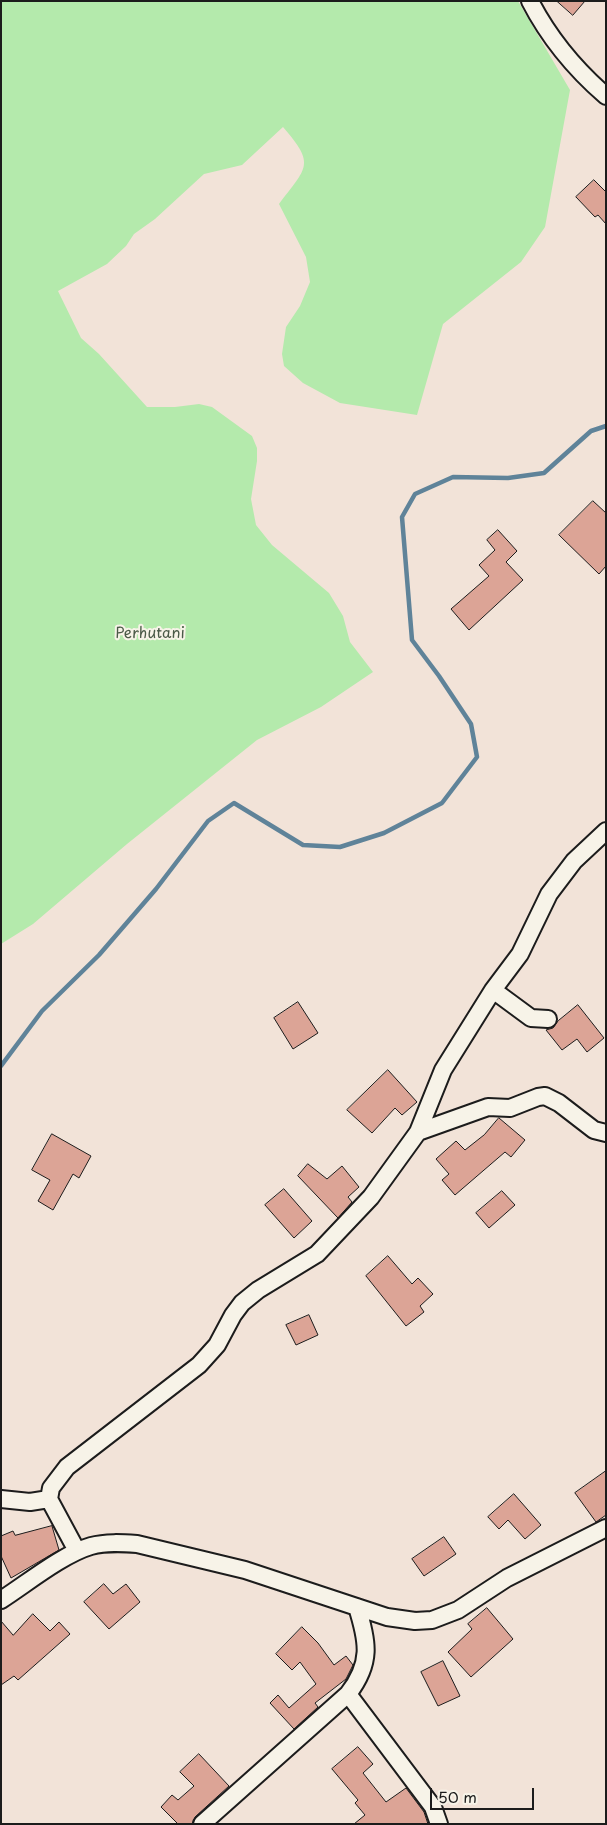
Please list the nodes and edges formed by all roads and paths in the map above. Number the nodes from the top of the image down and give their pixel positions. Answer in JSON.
{"nodes":[{"id":1,"x":530,"y":1,"type":"edge"},
{"id":2,"x":606,"y":96,"type":"edge"},
{"id":3,"x":606,"y":831,"type":"edge"},
{"id":4,"x":493,"y":990,"type":"junction"},
{"id":5,"x":548,"y":1019,"type":"dead end"},
{"id":6,"x":418,"y":1132,"type":"junction"},
{"id":7,"x":606,"y":1133,"type":"edge"},
{"id":8,"x":1,"y":1499,"type":"edge"},
{"id":9,"x":49,"y":1499,"type":"junction"},
{"id":10,"x":606,"y":1528,"type":"edge"},
{"id":11,"x":77,"y":1551,"type":"junction"},
{"id":12,"x":1,"y":1600,"type":"edge"},
{"id":13,"x":356,"y":1607,"type":"junction"},
{"id":14,"x":348,"y":1694,"type":"junction"},
{"id":15,"x":202,"y":1824,"type":"edge"},
{"id":16,"x":439,"y":1824,"type":"edge"}],
"edges":[{"from":1,"to":2,"type":"street"},
{"from":3,"to":4,"type":"street"},
{"from":4,"to":5,"type":"street"},
{"from":4,"to":6,"type":"street"},
{"from":6,"to":7,"type":"street"},
{"from":6,"to":9,"type":"street"},
{"from":8,"to":9,"type":"street"},
{"from":9,"to":11,"type":"street"},
{"from":10,"to":13,"type":"street"},
{"from":11,"to":12,"type":"street"},
{"from":11,"to":13,"type":"street"},
{"from":13,"to":14,"type":"street"},
{"from":14,"to":15,"type":"street"},
{"from":14,"to":16,"type":"street"}]}
